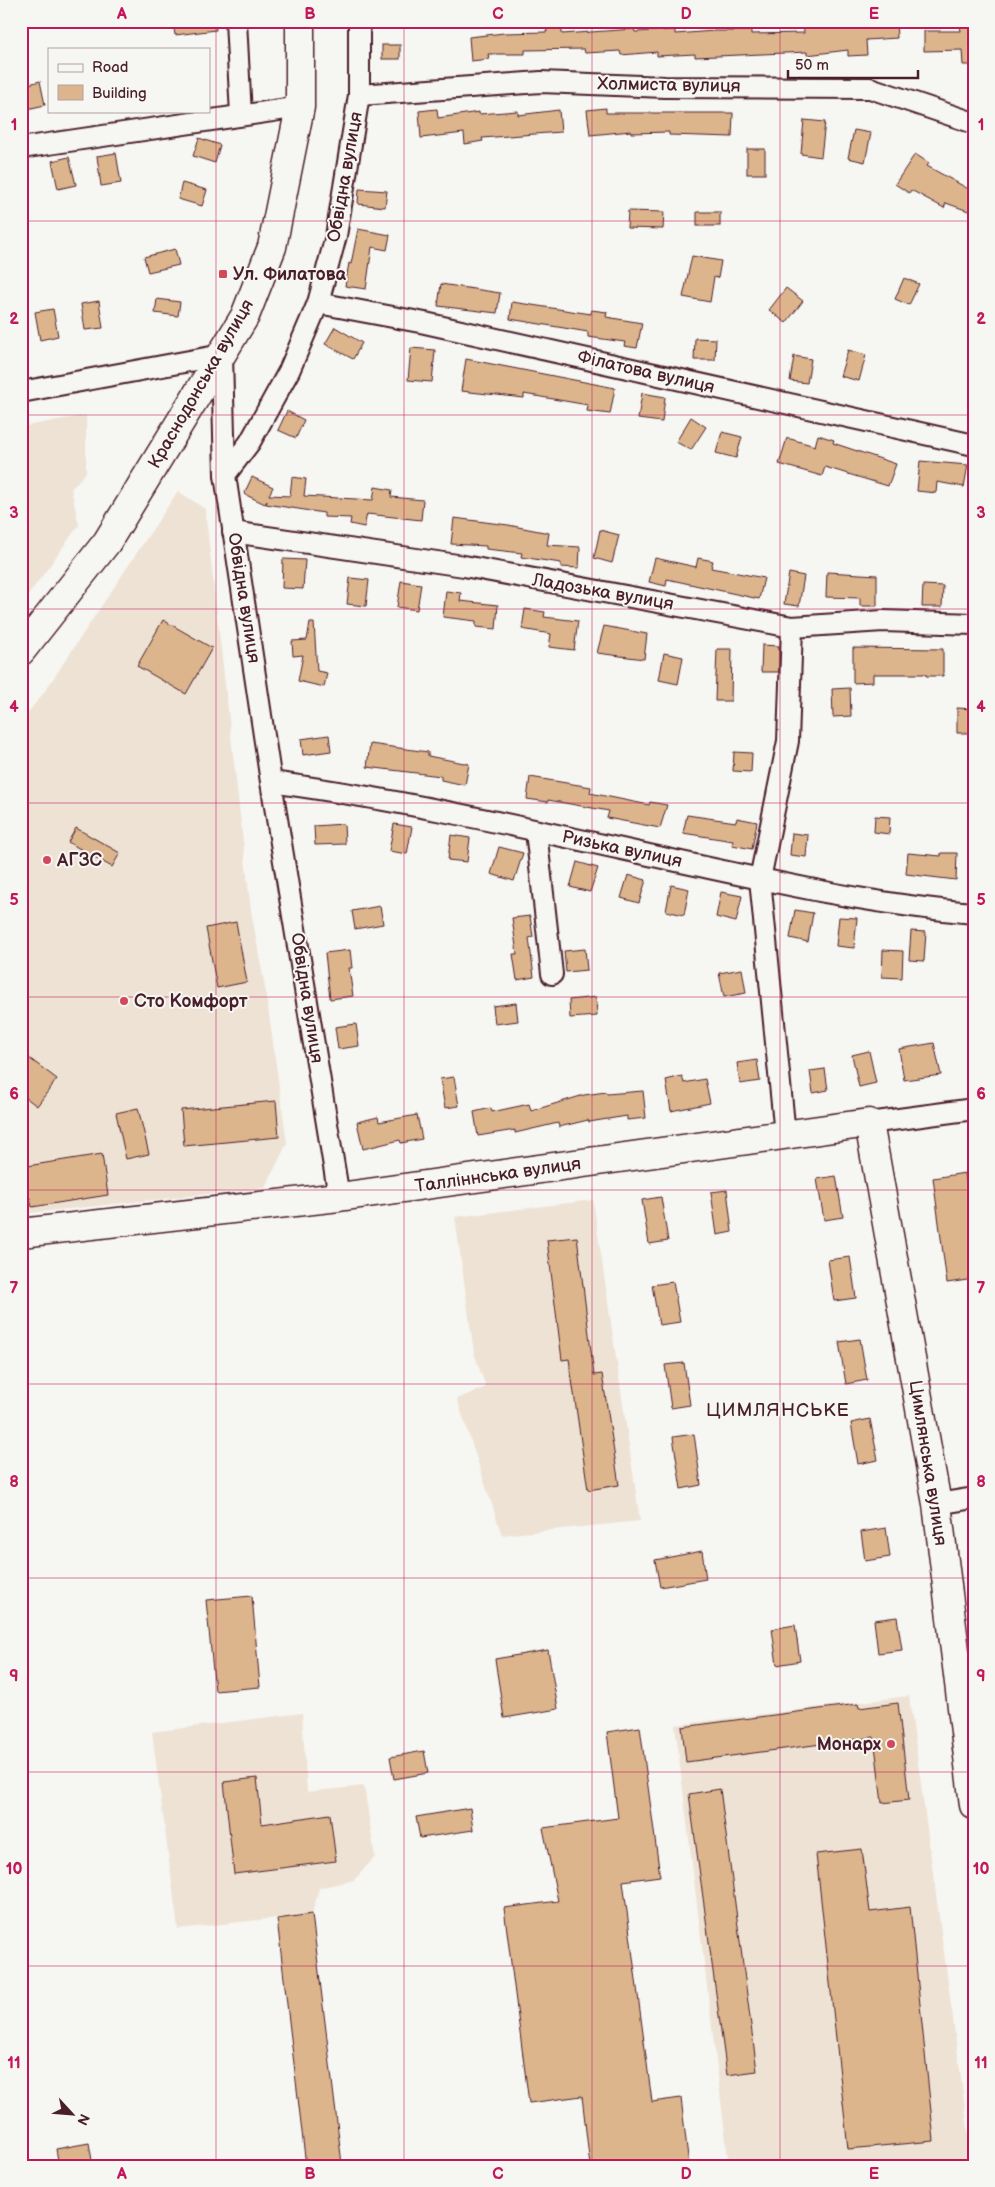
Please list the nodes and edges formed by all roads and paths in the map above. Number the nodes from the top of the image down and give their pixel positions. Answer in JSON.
{"nodes":[{"id":1,"x":236,"y":21,"type":"edge"},
{"id":2,"x":300,"y":21,"type":"edge"},
{"id":3,"x":359,"y":21,"type":"edge"},
{"id":4,"x":359,"y":95,"type":"junction"},
{"id":5,"x":300,"y":107,"type":"junction"},
{"id":6,"x":241,"y":115,"type":"junction"},
{"id":7,"x":974,"y":123,"type":"edge"},
{"id":8,"x":21,"y":148,"type":"edge"},
{"id":9,"x":318,"y":303,"type":"junction"},
{"id":10,"x":222,"y":355,"type":"junction"},
{"id":11,"x":21,"y":392,"type":"edge"},
{"id":12,"x":974,"y":445,"type":"edge"},
{"id":13,"x":225,"y":475,"type":"junction"},
{"id":14,"x":234,"y":532,"type":"junction"},
{"id":15,"x":974,"y":624,"type":"edge"},
{"id":16,"x":792,"y":627,"type":"junction"},
{"id":17,"x":21,"y":651,"type":"edge"},
{"id":18,"x":272,"y":782,"type":"junction"},
{"id":19,"x":536,"y":831,"type":"junction"},
{"id":20,"x":760,"y":879,"type":"junction"},
{"id":21,"x":974,"y":913,"type":"edge"},
{"id":22,"x":552,"y":974,"type":"dead end"},
{"id":23,"x":974,"y":1108,"type":"edge"},
{"id":24,"x":869,"y":1123,"type":"junction"},
{"id":25,"x":785,"y":1135,"type":"junction"},
{"id":26,"x":339,"y":1197,"type":"junction"},
{"id":27,"x":21,"y":1233,"type":"edge"},
{"id":28,"x":974,"y":1498,"type":"edge"},
{"id":29,"x":937,"y":1504,"type":"junction"},
{"id":30,"x":974,"y":1805,"type":"edge"}],
"edges":[{"from":1,"to":6,"type":"street"},
{"from":2,"to":5,"type":"street","name":"Краснодонська вулиця"},
{"from":3,"to":4,"type":"street","name":"Обвідна вулиця"},
{"from":4,"to":7,"type":"street","name":"Холмиста вулиця"},
{"from":4,"to":9,"type":"street","name":"Обвідна вулиця"},
{"from":5,"to":6,"type":"street"},
{"from":5,"to":10,"type":"street","name":"Краснодонська вулиця"},
{"from":6,"to":8,"type":"street"},
{"from":9,"to":12,"type":"street","name":"Філатова вулиця"},
{"from":9,"to":13,"type":"street","name":"Обвідна вулиця"},
{"from":10,"to":11,"type":"street"},
{"from":10,"to":13,"type":"street"},
{"from":10,"to":17,"type":"street","name":"Краснодонська вулиця"},
{"from":13,"to":14,"type":"street","name":"Обвідна вулиця"},
{"from":14,"to":16,"type":"street","name":"Ладозька вулиця"},
{"from":14,"to":18,"type":"street","name":"Обвідна вулиця"},
{"from":15,"to":16,"type":"street","name":"Ладозька вулиця"},
{"from":16,"to":20,"type":"street"},
{"from":18,"to":19,"type":"street","name":"Ризька вулиця"},
{"from":18,"to":26,"type":"street","name":"Обвідна вулиця"},
{"from":19,"to":20,"type":"street","name":"Ризька вулиця"},
{"from":19,"to":22,"type":"street"},
{"from":20,"to":21,"type":"street","name":"Ризька вулиця"},
{"from":20,"to":25,"type":"street"},
{"from":23,"to":24,"type":"street","name":"Талліннська вулиця"},
{"from":24,"to":25,"type":"street","name":"Талліннська вулиця"},
{"from":24,"to":29,"type":"street","name":"Цимлянська вулиця"},
{"from":25,"to":26,"type":"street","name":"Талліннська вулиця"},
{"from":26,"to":27,"type":"street","name":"Талліннська вулиця"},
{"from":28,"to":29,"type":"street"},
{"from":29,"to":30,"type":"street","name":"Цимлянська вулиця"}]}
